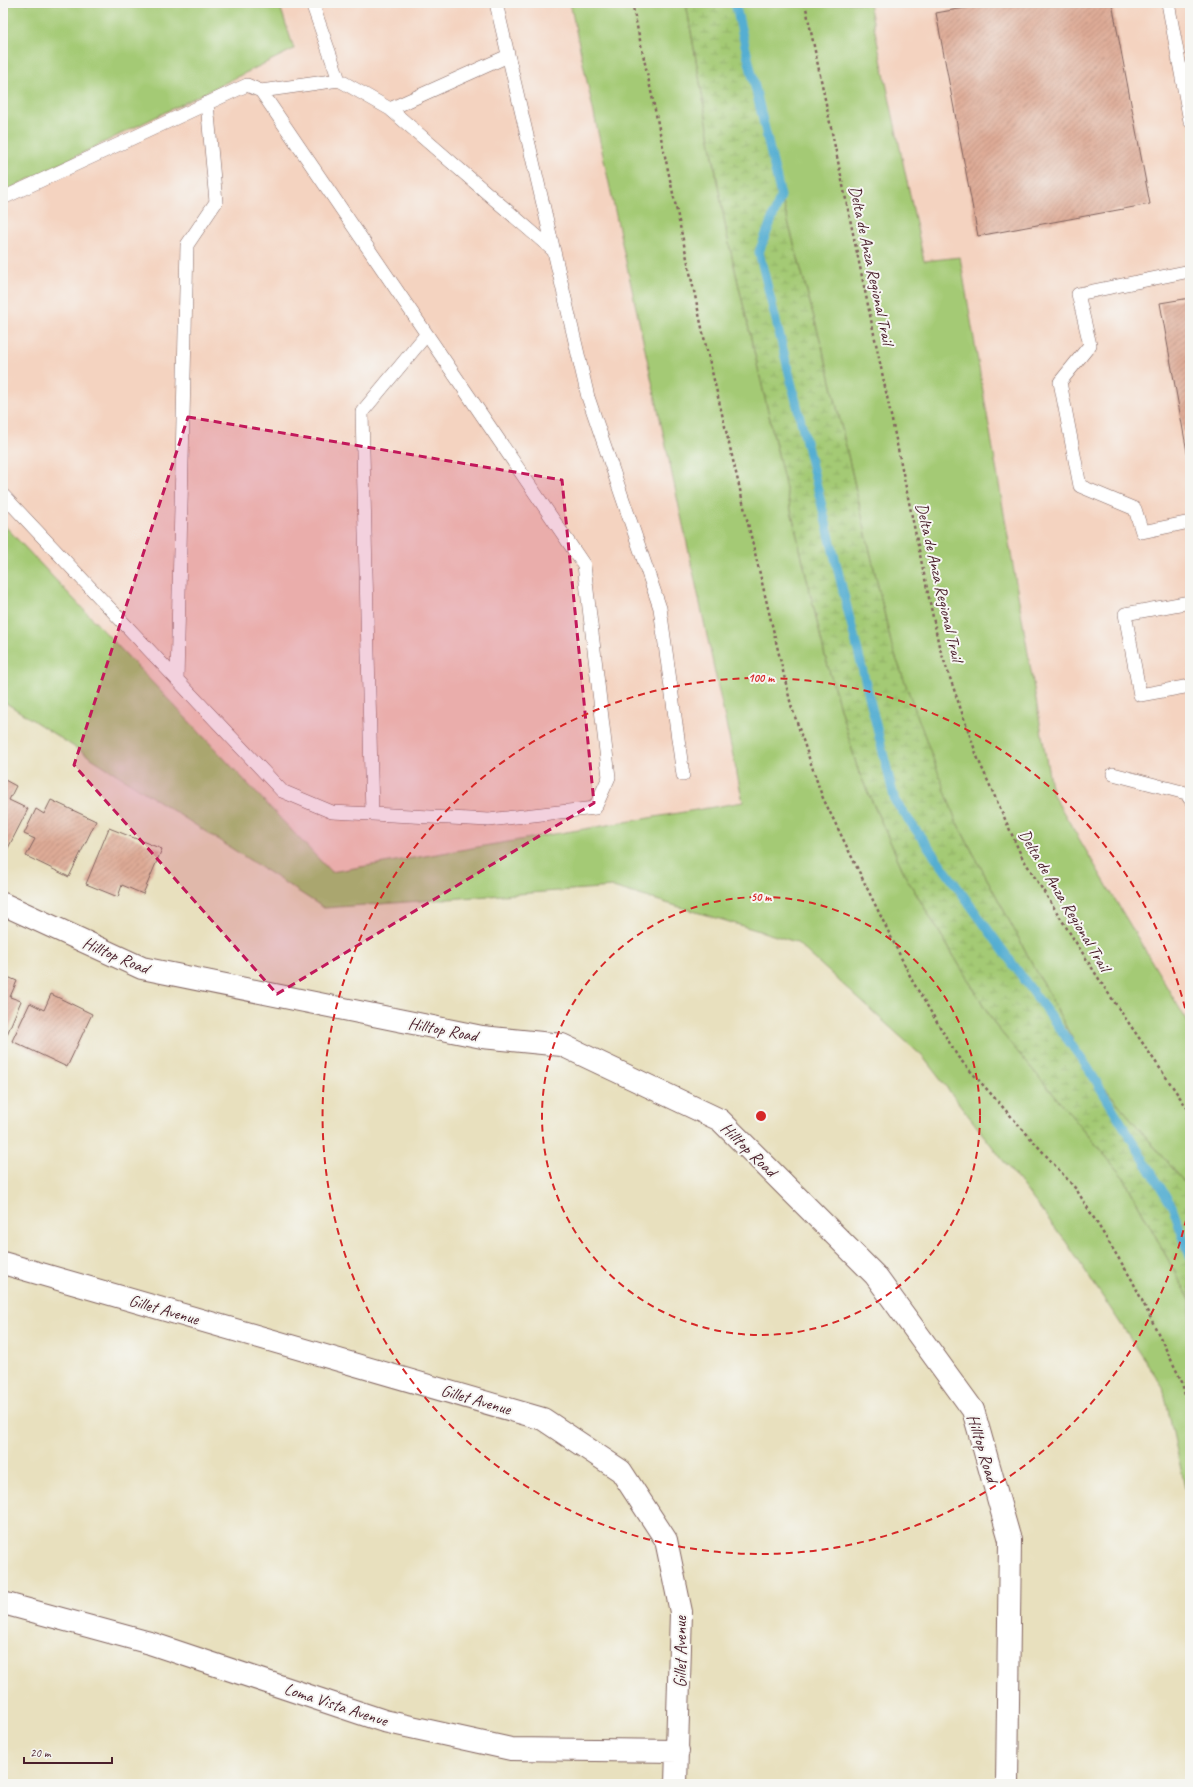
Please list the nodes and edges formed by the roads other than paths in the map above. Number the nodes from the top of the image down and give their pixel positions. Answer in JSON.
{"nodes":[{"id":1,"x":312,"y":3,"type":"edge"},
{"id":2,"x":496,"y":3,"type":"edge"},
{"id":3,"x":1168,"y":3,"type":"edge"},
{"id":4,"x":508,"y":56,"type":"junction"},
{"id":5,"x":339,"y":80,"type":"junction"},
{"id":6,"x":261,"y":91,"type":"junction"},
{"id":7,"x":207,"y":103,"type":"junction"},
{"id":8,"x":390,"y":109,"type":"junction"},
{"id":9,"x":1190,"y":121,"type":"edge"},
{"id":10,"x":3,"y":198,"type":"edge"},
{"id":11,"x":554,"y":251,"type":"junction"},
{"id":12,"x":1190,"y":272,"type":"edge"},
{"id":13,"x":426,"y":335,"type":"junction"},
{"id":14,"x":3,"y":495,"type":"edge"},
{"id":15,"x":1190,"y":522,"type":"edge"},
{"id":16,"x":1190,"y":602,"type":"edge"},
{"id":17,"x":177,"y":680,"type":"junction"},
{"id":18,"x":1190,"y":686,"type":"edge"},
{"id":19,"x":1113,"y":774,"type":"dead end"},
{"id":20,"x":683,"y":775,"type":"dead end"},
{"id":21,"x":1190,"y":799,"type":"edge"},
{"id":22,"x":372,"y":814,"type":"junction"},
{"id":23,"x":3,"y":904,"type":"edge"},
{"id":24,"x":3,"y":1262,"type":"edge"},
{"id":25,"x":3,"y":1603,"type":"edge"},
{"id":26,"x":678,"y":1751,"type":"junction"},
{"id":27,"x":676,"y":1784,"type":"edge"},
{"id":28,"x":1007,"y":1784,"type":"edge"}],
"edges":[{"from":1,"to":5,"type":"lane"},
{"from":2,"to":4,"type":"lane"},
{"from":3,"to":9,"type":"lane"},
{"from":4,"to":8,"type":"lane"},
{"from":4,"to":11,"type":"lane"},
{"from":5,"to":6,"type":"lane"},
{"from":5,"to":8,"type":"lane"},
{"from":6,"to":7,"type":"lane"},
{"from":6,"to":13,"type":"lane"},
{"from":7,"to":10,"type":"lane"},
{"from":7,"to":17,"type":"lane"},
{"from":8,"to":11,"type":"lane"},
{"from":11,"to":20,"type":"lane"},
{"from":12,"to":15,"type":"lane"},
{"from":13,"to":22,"type":"lane"},
{"from":13,"to":22,"type":"lane"},
{"from":14,"to":17,"type":"lane"},
{"from":16,"to":18,"type":"lane"},
{"from":17,"to":22,"type":"lane"},
{"from":19,"to":21,"type":"lane"},
{"from":23,"to":28,"type":"street","name":"Hilltop Road"},
{"from":24,"to":26,"type":"street","name":"Gillet Avenue"},
{"from":25,"to":26,"type":"street","name":"Loma Vista Avenue"},
{"from":26,"to":27,"type":"street","name":"Gillet Avenue"}]}
